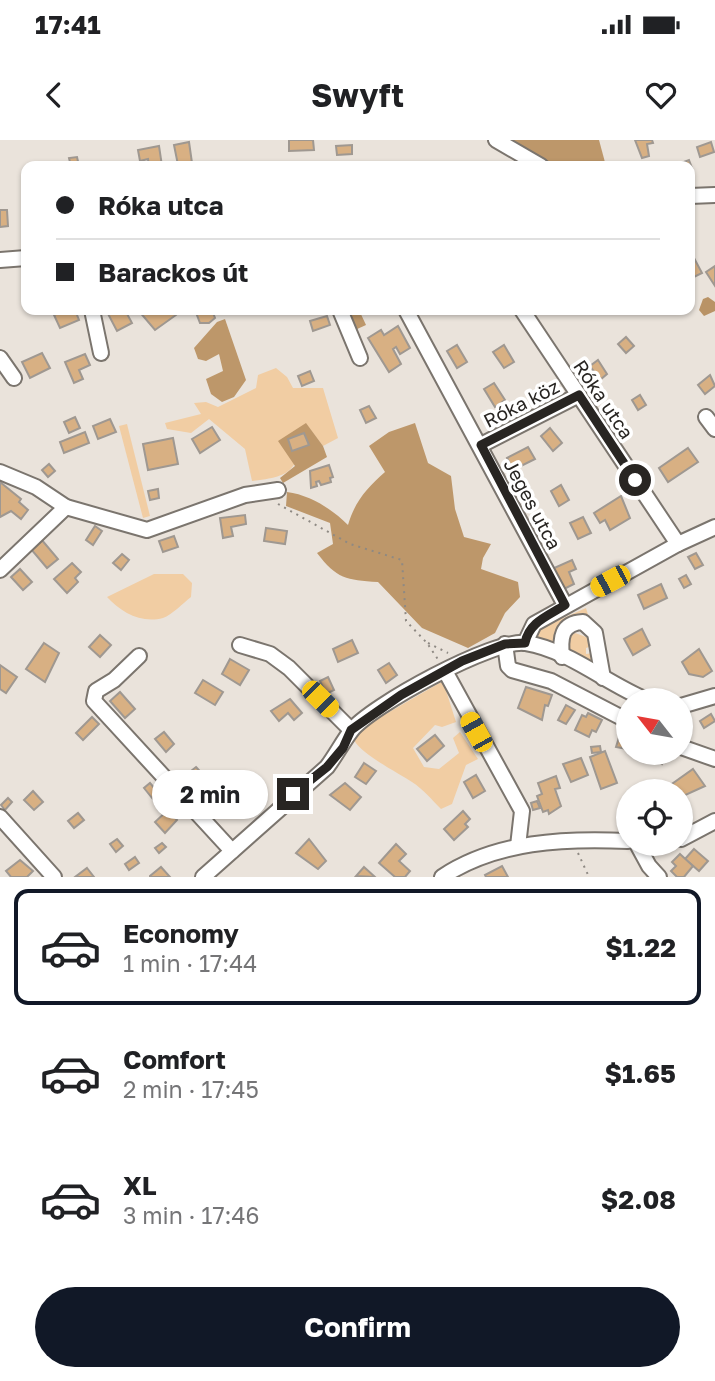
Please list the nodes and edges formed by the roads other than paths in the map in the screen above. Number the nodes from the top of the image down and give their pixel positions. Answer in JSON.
{"nodes":[{"id":1,"x":496,"y":140,"type":"edge"},
{"id":2,"x":532,"y":161,"type":"edge"},
{"id":3,"x":715,"y":195,"type":"edge"},
{"id":4,"x":695,"y":196,"type":"edge"},
{"id":5,"x":21,"y":258,"type":"edge"},
{"id":6,"x":0,"y":260,"type":"edge"},
{"id":7,"x":93,"y":315,"type":"edge"},
{"id":8,"x":342,"y":315,"type":"edge"},
{"id":9,"x":409,"y":315,"type":"edge"},
{"id":10,"x":525,"y":315,"type":"edge"},
{"id":11,"x":101,"y":353,"type":"dead end"},
{"id":12,"x":0,"y":358,"type":"edge"},
{"id":13,"x":360,"y":358,"type":"dead end"},
{"id":14,"x":14,"y":378,"type":"dead end"},
{"id":15,"x":579,"y":395,"type":"junction"},
{"id":16,"x":481,"y":445,"type":"junction"},
{"id":17,"x":0,"y":472,"type":"edge"},
{"id":18,"x":278,"y":490,"type":"dead end"},
{"id":19,"x":66,"y":507,"type":"junction"},
{"id":20,"x":715,"y":527,"type":"edge"},
{"id":21,"x":678,"y":544,"type":"junction"},
{"id":22,"x":0,"y":570,"type":"edge"},
{"id":23,"x":565,"y":605,"type":"junction"},
{"id":24,"x":525,"y":643,"type":"junction"},
{"id":25,"x":505,"y":644,"type":"junction"},
{"id":26,"x":240,"y":645,"type":"dead end"},
{"id":27,"x":139,"y":656,"type":"dead end"},
{"id":28,"x":562,"y":657,"type":"junction"},
{"id":29,"x":445,"y":671,"type":"junction"},
{"id":30,"x":603,"y":678,"type":"junction"},
{"id":31,"x":623,"y":688,"type":"edge"},
{"id":32,"x":715,"y":696,"type":"edge"},
{"id":33,"x":693,"y":702,"type":"edge"},
{"id":34,"x":616,"y":715,"type":"edge"},
{"id":35,"x":351,"y":730,"type":"junction"},
{"id":36,"x":693,"y":751,"type":"edge"},
{"id":37,"x":715,"y":759,"type":"edge"},
{"id":38,"x":0,"y":817,"type":"edge"},
{"id":39,"x":715,"y":821,"type":"edge"},
{"id":40,"x":693,"y":833,"type":"edge"},
{"id":41,"x":616,"y":841,"type":"edge"},
{"id":42,"x":518,"y":846,"type":"junction"},
{"id":43,"x":232,"y":851,"type":"junction"},
{"id":44,"x":644,"y":856,"type":"edge"},
{"id":45,"x":54,"y":877,"type":"edge"},
{"id":46,"x":203,"y":877,"type":"edge"},
{"id":47,"x":442,"y":877,"type":"edge"},
{"id":48,"x":659,"y":877,"type":"edge"}],
"edges":[{"from":1,"to":2,"type":"street"},
{"from":3,"to":4,"type":"street"},
{"from":5,"to":6,"type":"street"},
{"from":7,"to":11,"type":"street"},
{"from":8,"to":13,"type":"street"},
{"from":9,"to":16,"type":"street","name":"Jeges utca"},
{"from":10,"to":15,"type":"street","name":"Róka utca"},
{"from":12,"to":14,"type":"street"},
{"from":15,"to":16,"type":"street","name":"Róka köz"},
{"from":15,"to":21,"type":"street","name":"Róka utca"},
{"from":16,"to":23,"type":"street","name":"Jeges utca"},
{"from":17,"to":19,"type":"street"},
{"from":18,"to":19,"type":"street"},
{"from":19,"to":22,"type":"street"},
{"from":20,"to":21,"type":"street"},
{"from":21,"to":23,"type":"street"},
{"from":23,"to":24,"type":"street"},
{"from":24,"to":25,"type":"street"},
{"from":24,"to":28,"type":"street"},
{"from":25,"to":29,"type":"street"},
{"from":25,"to":34,"type":"street"},
{"from":26,"to":35,"type":"street"},
{"from":27,"to":43,"type":"street"},
{"from":28,"to":30,"type":"street"},
{"from":28,"to":30,"type":"street"},
{"from":29,"to":35,"type":"street"},
{"from":29,"to":42,"type":"street"},
{"from":30,"to":31,"type":"street"},
{"from":32,"to":33,"type":"street"},
{"from":35,"to":43,"type":"street"},
{"from":36,"to":37,"type":"street"},
{"from":38,"to":45,"type":"street"},
{"from":39,"to":40,"type":"street"},
{"from":41,"to":42,"type":"street"},
{"from":42,"to":47,"type":"street"},
{"from":43,"to":46,"type":"street"},
{"from":44,"to":48,"type":"street"}]}
